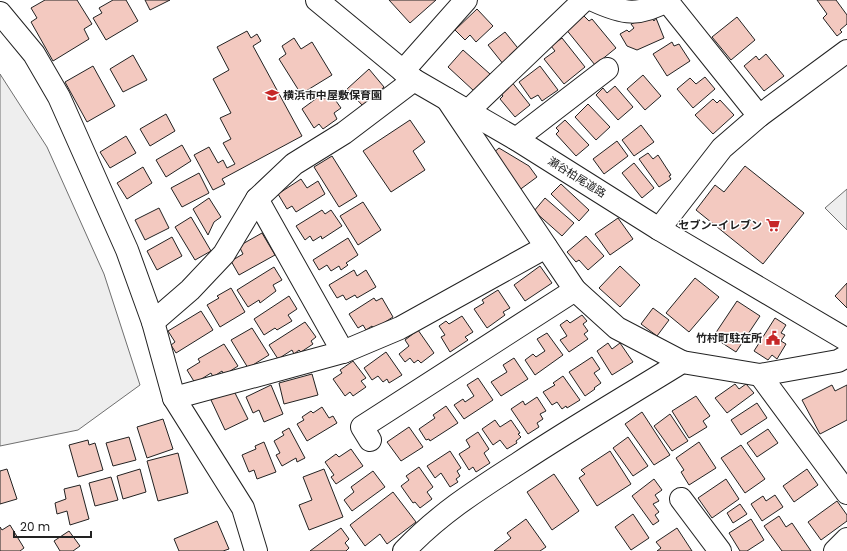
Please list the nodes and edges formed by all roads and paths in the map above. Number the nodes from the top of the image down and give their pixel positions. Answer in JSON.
{"nodes":[{"id":1,"x":317,"y":0,"type":"edge"},
{"id":2,"x":466,"y":0,"type":"edge"},
{"id":3,"x":584,"y":0,"type":"edge"},
{"id":4,"x":593,"y":0,"type":"edge"},
{"id":5,"x":668,"y":0,"type":"edge"},
{"id":6,"x":0,"y":12,"type":"edge"},
{"id":7,"x":847,"y":50,"type":"edge"},
{"id":8,"x":607,"y":69,"type":"dead end"},
{"id":9,"x":409,"y":76,"type":"junction"},
{"id":10,"x":447,"y":99,"type":"junction"},
{"id":11,"x":468,"y":111,"type":"junction"},
{"id":12,"x":759,"y":116,"type":"junction"},
{"id":13,"x":516,"y":139,"type":"junction"},
{"id":14,"x":257,"y":199,"type":"junction"},
{"id":15,"x":660,"y":229,"type":"junction"},
{"id":16,"x":546,"y":247,"type":"junction"},
{"id":17,"x":575,"y":290,"type":"junction"},
{"id":18,"x":153,"y":322,"type":"junction"},
{"id":19,"x":847,"y":340,"type":"edge"},
{"id":20,"x":343,"y":352,"type":"junction"},
{"id":21,"x":847,"y":356,"type":"edge"},
{"id":22,"x":682,"y":362,"type":"junction"},
{"id":23,"x":760,"y":375,"type":"junction"},
{"id":24,"x":174,"y":398,"type":"junction"},
{"id":25,"x":361,"y":427,"type":"dead end"},
{"id":26,"x":847,"y":493,"type":"edge"},
{"id":27,"x":681,"y":499,"type":"dead end"},
{"id":28,"x":847,"y":539,"type":"edge"},
{"id":29,"x":256,"y":551,"type":"edge"},
{"id":30,"x":404,"y":551,"type":"edge"},
{"id":31,"x":720,"y":551,"type":"edge"},
{"id":32,"x":835,"y":551,"type":"edge"}],
"edges":[{"from":1,"to":9,"type":"street","name":"瀬谷柏尾道路"},
{"from":2,"to":9,"type":"street"},
{"from":3,"to":11,"type":"street"},
{"from":4,"to":5,"type":"street"},
{"from":5,"to":12,"type":"street"},
{"from":6,"to":18,"type":"street"},
{"from":7,"to":12,"type":"street"},
{"from":8,"to":13,"type":"street"},
{"from":9,"to":10,"type":"street","name":"瀬谷柏尾道路"},
{"from":9,"to":14,"type":"street"},
{"from":10,"to":11,"type":"street","name":"瀬谷柏尾道路"},
{"from":10,"to":16,"type":"street"},
{"from":11,"to":13,"type":"street","name":"瀬谷柏尾道路"},
{"from":12,"to":15,"type":"street"},
{"from":13,"to":15,"type":"street","name":"瀬谷柏尾道路"},
{"from":14,"to":18,"type":"street"},
{"from":14,"to":20,"type":"street"},
{"from":15,"to":19,"type":"street","name":"瀬谷柏尾道路"},
{"from":16,"to":17,"type":"street"},
{"from":16,"to":20,"type":"street"},
{"from":17,"to":22,"type":"street"},
{"from":17,"to":25,"type":"street"},
{"from":18,"to":24,"type":"street"},
{"from":20,"to":24,"type":"street"},
{"from":21,"to":23,"type":"street"},
{"from":22,"to":23,"type":"street"},
{"from":22,"to":30,"type":"street"},
{"from":23,"to":26,"type":"street"},
{"from":24,"to":29,"type":"street"},
{"from":27,"to":31,"type":"street"},
{"from":28,"to":32,"type":"street"}]}
